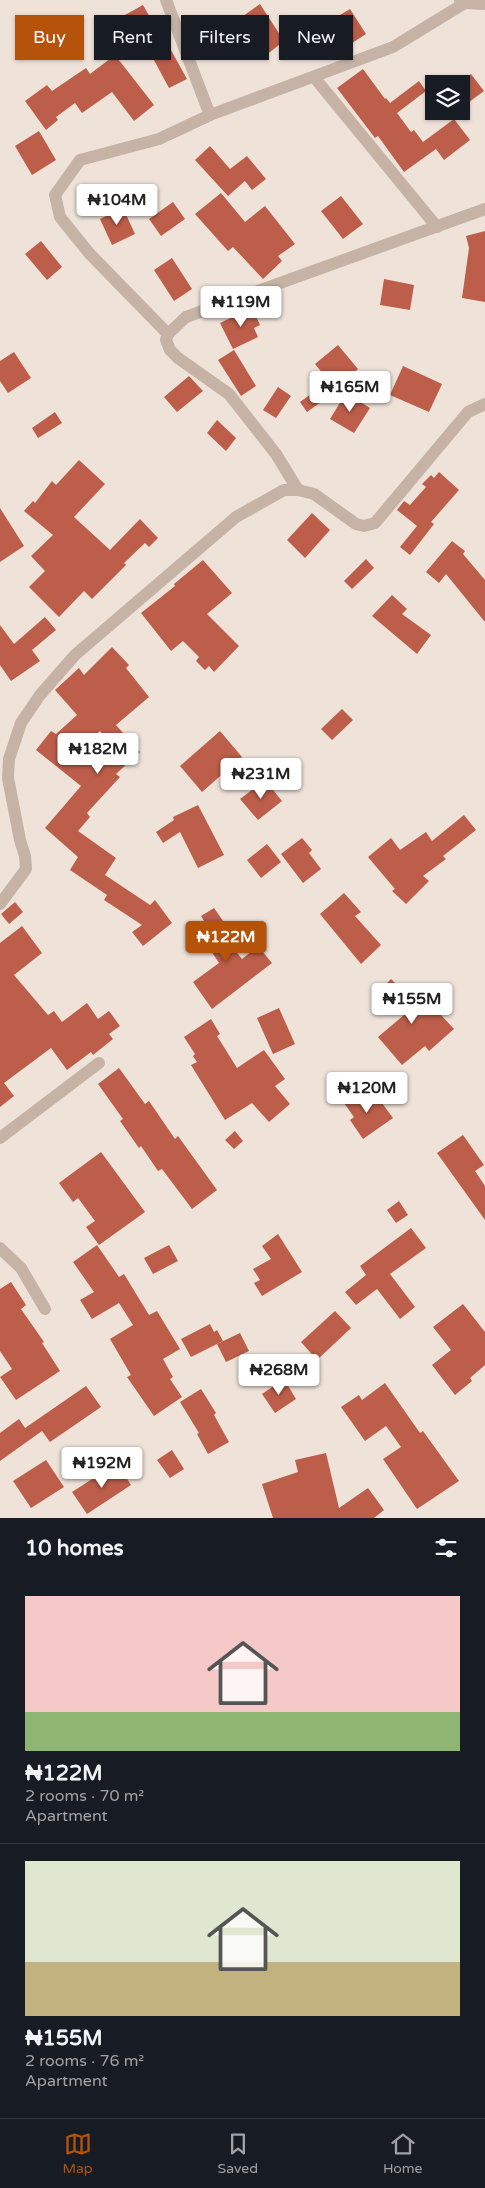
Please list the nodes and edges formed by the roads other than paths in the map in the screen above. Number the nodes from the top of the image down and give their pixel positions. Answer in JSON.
{"nodes":[{"id":1,"x":165,"y":0,"type":"edge"},
{"id":2,"x":463,"y":1,"type":"edge"},
{"id":3,"x":485,"y":4,"type":"edge"},
{"id":4,"x":314,"y":77,"type":"junction"},
{"id":5,"x":210,"y":115,"type":"junction"},
{"id":6,"x":485,"y":209,"type":"edge"},
{"id":7,"x":438,"y":227,"type":"junction"},
{"id":8,"x":168,"y":334,"type":"junction"},
{"id":9,"x":485,"y":404,"type":"edge"},
{"id":10,"x":298,"y":490,"type":"junction"},
{"id":11,"x":0,"y":904,"type":"edge"},
{"id":12,"x":99,"y":1063,"type":"dead end"},
{"id":13,"x":0,"y":1138,"type":"edge"},
{"id":14,"x":0,"y":1248,"type":"edge"},
{"id":15,"x":45,"y":1309,"type":"dead end"}],
"edges":[{"from":1,"to":5,"type":"street"},
{"from":2,"to":3,"type":"street"},
{"from":2,"to":4,"type":"street"},
{"from":4,"to":5,"type":"street"},
{"from":4,"to":7,"type":"street"},
{"from":5,"to":8,"type":"street"},
{"from":6,"to":7,"type":"street"},
{"from":7,"to":8,"type":"street"},
{"from":8,"to":10,"type":"street"},
{"from":9,"to":10,"type":"street"},
{"from":10,"to":11,"type":"street"},
{"from":12,"to":13,"type":"street"},
{"from":14,"to":15,"type":"street"}]}
